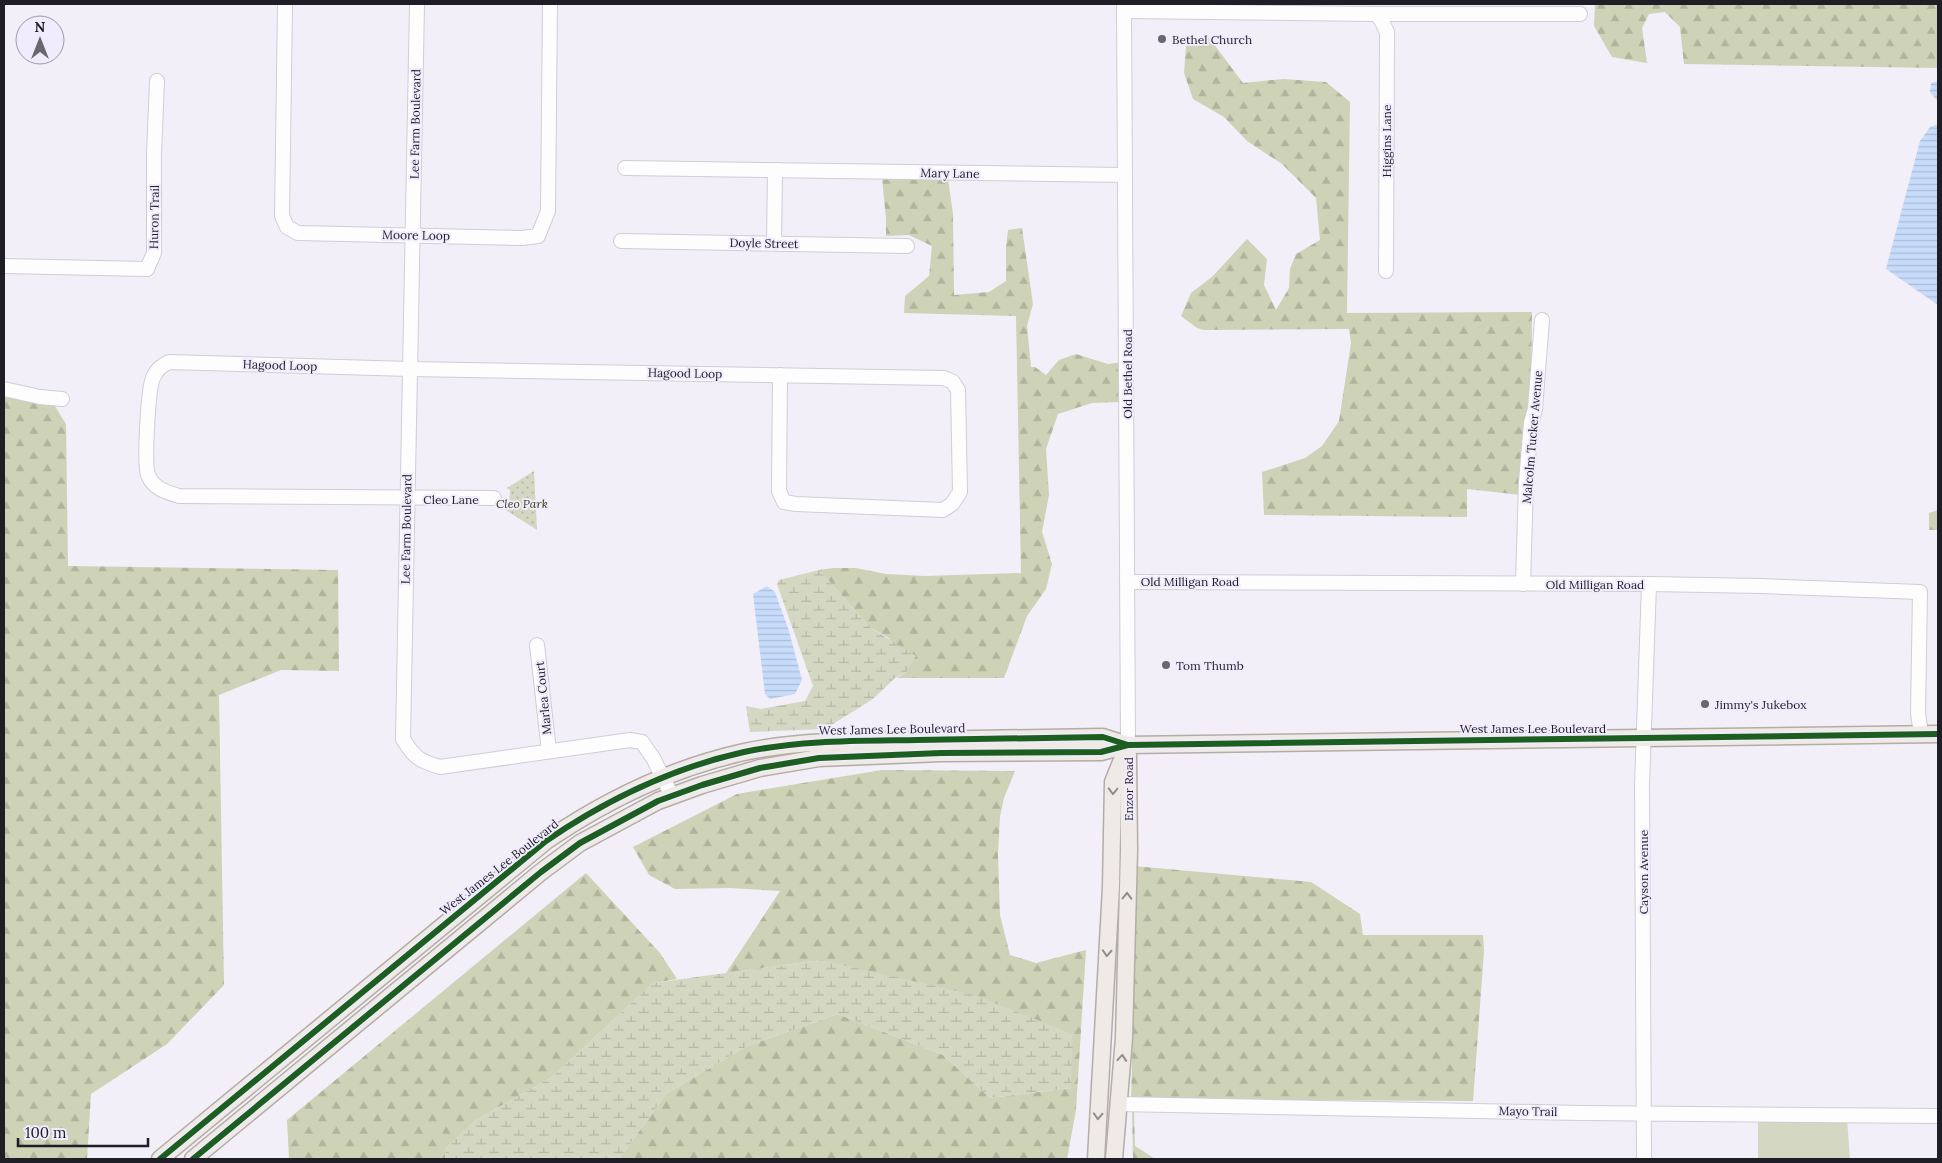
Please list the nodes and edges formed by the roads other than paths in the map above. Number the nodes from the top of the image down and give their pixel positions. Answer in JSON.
{"nodes":[{"id":1,"x":285,"y":4,"type":"edge"},
{"id":2,"x":417,"y":4,"type":"edge"},
{"id":3,"x":550,"y":4,"type":"edge"},
{"id":4,"x":1124,"y":7,"type":"edge"},
{"id":5,"x":1376,"y":14,"type":"junction"},
{"id":6,"x":1580,"y":14,"type":"dead end"},
{"id":7,"x":157,"y":81,"type":"dead end"},
{"id":8,"x":625,"y":168,"type":"dead end"},
{"id":9,"x":775,"y":170,"type":"junction"},
{"id":10,"x":1125,"y":175,"type":"junction"},
{"id":11,"x":412,"y":235,"type":"junction"},
{"id":12,"x":621,"y":241,"type":"dead end"},
{"id":13,"x":774,"y":244,"type":"junction"},
{"id":14,"x":907,"y":246,"type":"dead end"},
{"id":15,"x":4,"y":266,"type":"edge"},
{"id":16,"x":1386,"y":271,"type":"dead end"},
{"id":17,"x":1542,"y":320,"type":"dead end"},
{"id":18,"x":410,"y":369,"type":"junction"},
{"id":19,"x":780,"y":375,"type":"junction"},
{"id":20,"x":4,"y":389,"type":"edge"},
{"id":21,"x":62,"y":399,"type":"dead end"},
{"id":22,"x":494,"y":498,"type":"dead end"},
{"id":23,"x":407,"y":499,"type":"junction"},
{"id":24,"x":1127,"y":582,"type":"junction"},
{"id":25,"x":1523,"y":584,"type":"junction"},
{"id":26,"x":1649,"y":584,"type":"junction"},
{"id":27,"x":537,"y":645,"type":"dead end"},
{"id":28,"x":1921,"y":734,"type":"junction"},
{"id":29,"x":1938,"y":734,"type":"edge"},
{"id":30,"x":1644,"y":738,"type":"junction"},
{"id":31,"x":1128,"y":745,"type":"junction"},
{"id":32,"x":548,"y":751,"type":"junction"},
{"id":33,"x":663,"y":778,"type":"junction"},
{"id":34,"x":672,"y":796,"type":"junction"},
{"id":35,"x":472,"y":901,"type":"junction"},
{"id":36,"x":485,"y":918,"type":"junction"},
{"id":37,"x":1118,"y":1104,"type":"junction"},
{"id":38,"x":1643,"y":1112,"type":"junction"},
{"id":39,"x":1938,"y":1116,"type":"edge"},
{"id":40,"x":160,"y":1159,"type":"edge"},
{"id":41,"x":193,"y":1159,"type":"edge"},
{"id":42,"x":1096,"y":1159,"type":"edge"},
{"id":43,"x":1114,"y":1159,"type":"edge"},
{"id":44,"x":1644,"y":1159,"type":"edge"}],
"edges":[{"from":1,"to":11,"type":"street","name":"Moore Loop"},
{"from":2,"to":11,"type":"street","name":"Lee Farm Boulevard"},
{"from":3,"to":11,"type":"street","name":"Moore Loop"},
{"from":4,"to":5,"type":"street"},
{"from":4,"to":10,"type":"street","name":"Old Bethel Road"},
{"from":5,"to":6,"type":"street"},
{"from":5,"to":16,"type":"street","name":"Higgins Lane"},
{"from":7,"to":15,"type":"street","name":"Huron Trail"},
{"from":8,"to":9,"type":"street","name":"Mary Lane"},
{"from":9,"to":10,"type":"street","name":"Mary Lane"},
{"from":9,"to":13,"type":"street"},
{"from":10,"to":24,"type":"street","name":"Old Bethel Road"},
{"from":11,"to":18,"type":"street","name":"Lee Farm Boulevard"},
{"from":12,"to":13,"type":"street","name":"Doyle Street"},
{"from":13,"to":14,"type":"street","name":"Doyle Street"},
{"from":17,"to":25,"type":"street","name":"Malcolm Tucker Avenue"},
{"from":18,"to":19,"type":"street","name":"Hagood Loop"},
{"from":18,"to":23,"type":"street","name":"Lee Farm Boulevard"},
{"from":18,"to":23,"type":"street","name":"Hagood Loop"},
{"from":19,"to":19,"type":"street","name":"Hagood Loop"},
{"from":20,"to":21,"type":"street"},
{"from":22,"to":23,"type":"street","name":"Cleo Lane"},
{"from":23,"to":32,"type":"street","name":"Lee Farm Boulevard"},
{"from":24,"to":25,"type":"street","name":"Old Milligan Road"},
{"from":24,"to":31,"type":"street","name":"Old Bethel Road"},
{"from":25,"to":26,"type":"street","name":"Old Milligan Road"},
{"from":26,"to":28,"type":"street","name":"Old Milligan Road"},
{"from":26,"to":30,"type":"street","name":"Cayson Avenue"},
{"from":27,"to":32,"type":"street","name":"Marlea Court"},
{"from":28,"to":29,"type":"main road","name":"West James Lee Boulevard"},
{"from":28,"to":30,"type":"main road","name":"West James Lee Boulevard"},
{"from":30,"to":31,"type":"main road","name":"West James Lee Boulevard"},
{"from":30,"to":38,"type":"street","name":"Cayson Avenue"},
{"from":31,"to":33,"type":"main road","name":"West James Lee Boulevard"},
{"from":31,"to":34,"type":"main road","name":"West James Lee Boulevard"},
{"from":37,"to":31,"type":"main road","name":"Enzor Road","one_way":true},
{"from":31,"to":42,"type":"main road","name":"Enzor Road","one_way":true},
{"from":32,"to":33,"type":"street","name":"Lee Farm Boulevard"},
{"from":33,"to":34,"type":"street","name":"Lee Farm Boulevard"},
{"from":33,"to":35,"type":"main road","name":"West James Lee Boulevard"},
{"from":34,"to":36,"type":"main road","name":"West James Lee Boulevard"},
{"from":35,"to":36,"type":"street"},
{"from":35,"to":40,"type":"main road","name":"West James Lee Boulevard"},
{"from":36,"to":41,"type":"main road","name":"West James Lee Boulevard"},
{"from":37,"to":38,"type":"street","name":"Mayo Trail"},
{"from":37,"to":43,"type":"main road","name":"Enzor Road"},
{"from":38,"to":39,"type":"street","name":"Mayo Trail"},
{"from":38,"to":44,"type":"street","name":"Cayson Avenue"}]}
